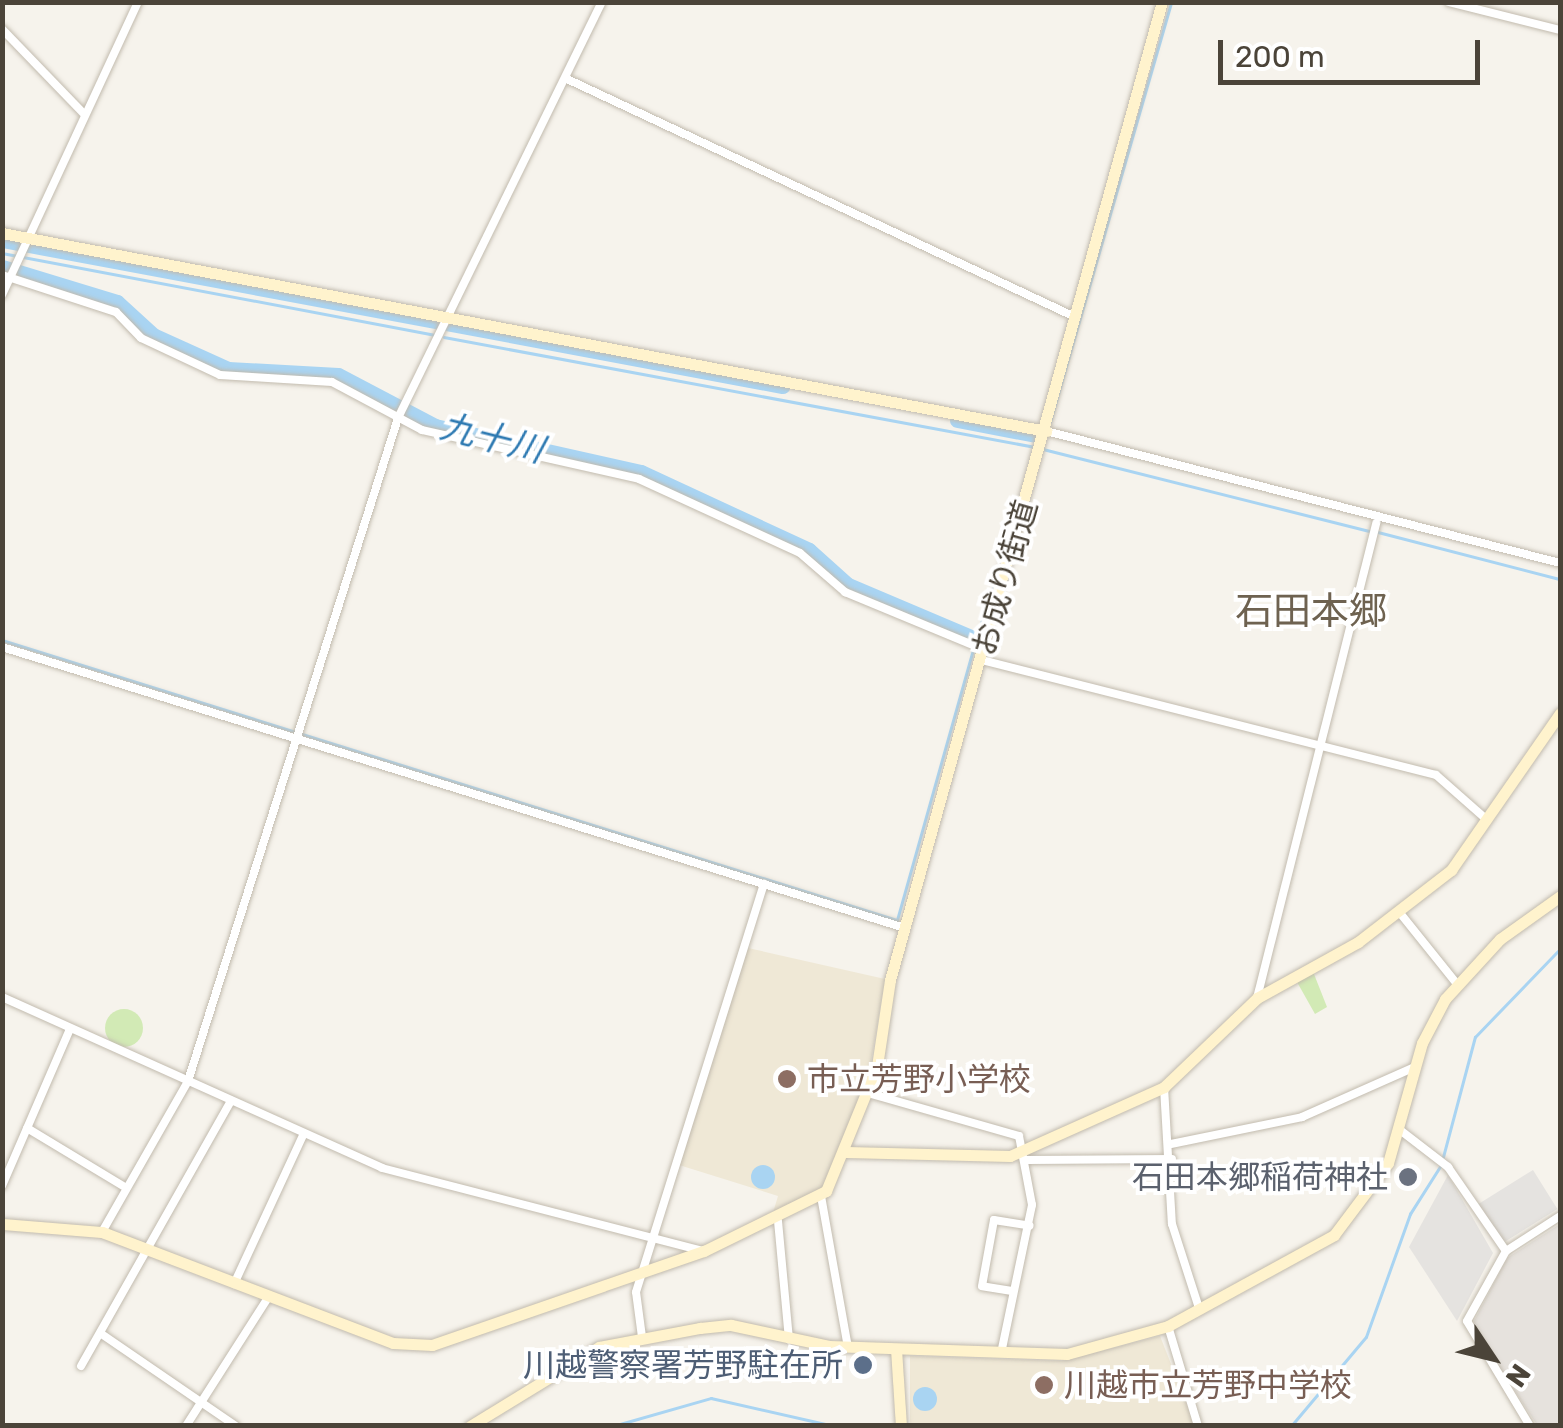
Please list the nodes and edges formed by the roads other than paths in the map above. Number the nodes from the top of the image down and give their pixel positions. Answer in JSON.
{"nodes":[{"id":1,"x":138,"y":2,"type":"edge"},
{"id":2,"x":602,"y":2,"type":"edge"},
{"id":3,"x":1162,"y":2,"type":"edge"},
{"id":4,"x":1449,"y":2,"type":"edge"},
{"id":5,"x":2,"y":29,"type":"edge"},
{"id":6,"x":1560,"y":30,"type":"edge"},
{"id":7,"x":567,"y":78,"type":"junction"},
{"id":8,"x":84,"y":114,"type":"junction"},
{"id":9,"x":2,"y":233,"type":"edge"},
{"id":10,"x":26,"y":238,"type":"junction"},
{"id":11,"x":7,"y":276,"type":"edge"},
{"id":12,"x":2,"y":295,"type":"edge"},
{"id":13,"x":453,"y":316,"type":"junction"},
{"id":14,"x":1075,"y":316,"type":"junction"},
{"id":15,"x":398,"y":418,"type":"junction"},
{"id":16,"x":1046,"y":431,"type":"junction"},
{"id":17,"x":1376,"y":522,"type":"junction"},
{"id":18,"x":1560,"y":564,"type":"edge"},
{"id":19,"x":2,"y":647,"type":"edge"},
{"id":20,"x":983,"y":655,"type":"junction"},
{"id":21,"x":1560,"y":712,"type":"edge"},
{"id":22,"x":294,"y":738,"type":"junction"},
{"id":23,"x":1320,"y":745,"type":"junction"},
{"id":24,"x":1490,"y":824,"type":"junction"},
{"id":25,"x":764,"y":884,"type":"junction"},
{"id":26,"x":1560,"y":896,"type":"edge"},
{"id":27,"x":1400,"y":913,"type":"junction"},
{"id":28,"x":905,"y":928,"type":"junction"},
{"id":29,"x":1457,"y":984,"type":"junction"},
{"id":30,"x":2,"y":998,"type":"edge"},
{"id":31,"x":1258,"y":998,"type":"junction"},
{"id":32,"x":70,"y":1029,"type":"junction"},
{"id":33,"x":1415,"y":1067,"type":"junction"},
{"id":34,"x":188,"y":1081,"type":"junction"},
{"id":35,"x":1164,"y":1087,"type":"junction"},
{"id":36,"x":868,"y":1093,"type":"junction"},
{"id":37,"x":231,"y":1101,"type":"junction"},
{"id":38,"x":27,"y":1128,"type":"junction"},
{"id":39,"x":1400,"y":1130,"type":"junction"},
{"id":40,"x":304,"y":1133,"type":"junction"},
{"id":41,"x":1171,"y":1144,"type":"junction"},
{"id":42,"x":846,"y":1152,"type":"junction"},
{"id":43,"x":1024,"y":1156,"type":"junction"},
{"id":44,"x":1172,"y":1159,"type":"junction"},
{"id":45,"x":2,"y":1186,"type":"edge"},
{"id":46,"x":122,"y":1186,"type":"junction"},
{"id":47,"x":821,"y":1196,"type":"junction"},
{"id":48,"x":1560,"y":1216,"type":"edge"},
{"id":49,"x":778,"y":1221,"type":"junction"},
{"id":50,"x":2,"y":1224,"type":"edge"},
{"id":51,"x":1030,"y":1226,"type":"junction"},
{"id":52,"x":102,"y":1232,"type":"junction"},
{"id":53,"x":654,"y":1234,"type":"junction"},
{"id":54,"x":152,"y":1250,"type":"junction"},
{"id":55,"x":1506,"y":1251,"type":"junction"},
{"id":56,"x":704,"y":1252,"type":"junction"},
{"id":57,"x":642,"y":1273,"type":"junction"},
{"id":58,"x":234,"y":1284,"type":"junction"},
{"id":59,"x":1012,"y":1291,"type":"junction"},
{"id":60,"x":268,"y":1298,"type":"junction"},
{"id":61,"x":1199,"y":1308,"type":"junction"},
{"id":62,"x":1168,"y":1326,"type":"junction"},
{"id":63,"x":104,"y":1335,"type":"junction"},
{"id":64,"x":642,"y":1337,"type":"junction"},
{"id":65,"x":789,"y":1338,"type":"junction"},
{"id":66,"x":848,"y":1347,"type":"junction"},
{"id":67,"x":896,"y":1349,"type":"junction"},
{"id":68,"x":1001,"y":1353,"type":"junction"},
{"id":69,"x":81,"y":1366,"type":"dead end"},
{"id":70,"x":202,"y":1402,"type":"junction"},
{"id":71,"x":186,"y":1426,"type":"edge"},
{"id":72,"x":236,"y":1426,"type":"edge"},
{"id":73,"x":470,"y":1426,"type":"edge"},
{"id":74,"x":901,"y":1426,"type":"edge"},
{"id":75,"x":1198,"y":1426,"type":"edge"},
{"id":76,"x":1530,"y":1426,"type":"edge"}],
"edges":[{"from":1,"to":8,"type":"street"},
{"from":2,"to":7,"type":"street"},
{"from":3,"to":14,"type":"street","name":"お成り街道"},
{"from":4,"to":6,"type":"street"},
{"from":5,"to":8,"type":"street"},
{"from":7,"to":13,"type":"street"},
{"from":7,"to":14,"type":"street"},
{"from":8,"to":10,"type":"street"},
{"from":9,"to":10,"type":"street"},
{"from":10,"to":11,"type":"street"},
{"from":10,"to":13,"type":"street"},
{"from":11,"to":12,"type":"street"},
{"from":11,"to":15,"type":"street"},
{"from":13,"to":15,"type":"street"},
{"from":13,"to":16,"type":"street"},
{"from":14,"to":16,"type":"street","name":"お成り街道"},
{"from":15,"to":20,"type":"street"},
{"from":15,"to":22,"type":"street"},
{"from":16,"to":17,"type":"street"},
{"from":16,"to":20,"type":"street","name":"お成り街道"},
{"from":17,"to":18,"type":"street"},
{"from":17,"to":23,"type":"street"},
{"from":19,"to":22,"type":"street"},
{"from":20,"to":23,"type":"street"},
{"from":20,"to":28,"type":"street","name":"お成り街道"},
{"from":21,"to":24,"type":"street"},
{"from":22,"to":25,"type":"street"},
{"from":22,"to":34,"type":"street"},
{"from":23,"to":24,"type":"street"},
{"from":23,"to":31,"type":"street"},
{"from":24,"to":27,"type":"street"},
{"from":25,"to":28,"type":"street"},
{"from":25,"to":53,"type":"street"},
{"from":26,"to":29,"type":"street"},
{"from":27,"to":29,"type":"street"},
{"from":27,"to":31,"type":"street"},
{"from":28,"to":36,"type":"street","name":"お成り街道"},
{"from":29,"to":33,"type":"street"},
{"from":30,"to":32,"type":"street"},
{"from":31,"to":35,"type":"street"},
{"from":32,"to":34,"type":"street"},
{"from":32,"to":38,"type":"street"},
{"from":33,"to":39,"type":"street"},
{"from":33,"to":41,"type":"street"},
{"from":34,"to":37,"type":"street"},
{"from":34,"to":46,"type":"street"},
{"from":35,"to":41,"type":"street"},
{"from":35,"to":43,"type":"street"},
{"from":36,"to":42,"type":"street","name":"お成り街道"},
{"from":36,"to":43,"type":"street"},
{"from":37,"to":40,"type":"street"},
{"from":37,"to":54,"type":"street"},
{"from":38,"to":45,"type":"street"},
{"from":38,"to":46,"type":"street"},
{"from":39,"to":55,"type":"street"},
{"from":39,"to":61,"type":"street"},
{"from":40,"to":53,"type":"street"},
{"from":40,"to":58,"type":"street"},
{"from":41,"to":44,"type":"street"},
{"from":42,"to":43,"type":"street"},
{"from":42,"to":47,"type":"street","name":"お成り街道"},
{"from":43,"to":44,"type":"street"},
{"from":43,"to":51,"type":"street"},
{"from":44,"to":61,"type":"street"},
{"from":46,"to":52,"type":"street"},
{"from":47,"to":49,"type":"street"},
{"from":47,"to":66,"type":"street"},
{"from":48,"to":55,"type":"street"},
{"from":49,"to":56,"type":"street"},
{"from":49,"to":65,"type":"street"},
{"from":50,"to":52,"type":"street"},
{"from":51,"to":59,"type":"street"},
{"from":51,"to":59,"type":"street"},
{"from":52,"to":54,"type":"street"},
{"from":53,"to":56,"type":"street"},
{"from":53,"to":57,"type":"street"},
{"from":54,"to":58,"type":"street"},
{"from":54,"to":63,"type":"street"},
{"from":55,"to":76,"type":"street"},
{"from":56,"to":57,"type":"street"},
{"from":57,"to":60,"type":"street"},
{"from":57,"to":64,"type":"street"},
{"from":58,"to":60,"type":"street"},
{"from":59,"to":68,"type":"street"},
{"from":60,"to":70,"type":"street"},
{"from":61,"to":62,"type":"street"},
{"from":62,"to":68,"type":"street"},
{"from":62,"to":75,"type":"street"},
{"from":63,"to":69,"type":"street"},
{"from":63,"to":70,"type":"street"},
{"from":64,"to":65,"type":"street"},
{"from":64,"to":73,"type":"street"},
{"from":65,"to":66,"type":"street"},
{"from":66,"to":67,"type":"street"},
{"from":67,"to":68,"type":"street"},
{"from":67,"to":74,"type":"street"},
{"from":70,"to":71,"type":"street"},
{"from":70,"to":72,"type":"street"}]}
